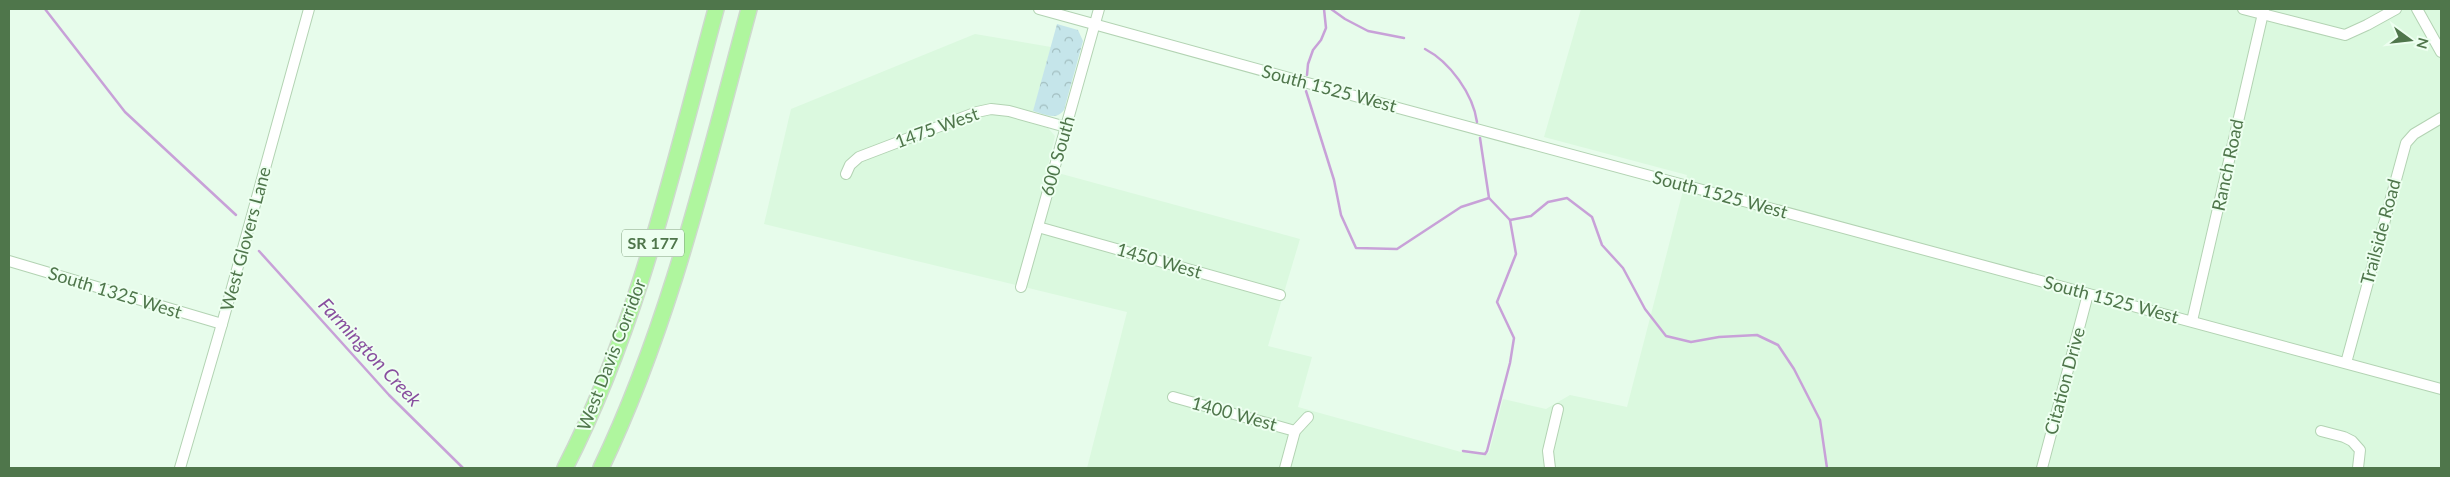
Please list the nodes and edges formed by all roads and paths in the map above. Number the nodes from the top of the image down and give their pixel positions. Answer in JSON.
{"nodes":[{"id":1,"x":308,"y":9,"type":"edge"},
{"id":2,"x":716,"y":9,"type":"edge"},
{"id":3,"x":749,"y":9,"type":"edge"},
{"id":4,"x":1039,"y":9,"type":"edge"},
{"id":5,"x":1099,"y":9,"type":"edge"},
{"id":6,"x":2243,"y":9,"type":"edge"},
{"id":7,"x":2396,"y":9,"type":"edge"},
{"id":8,"x":2417,"y":9,"type":"edge"},
{"id":9,"x":2263,"y":11,"type":"edge"},
{"id":10,"x":1094,"y":24,"type":"junction"},
{"id":11,"x":2441,"y":52,"type":"edge"},
{"id":12,"x":2441,"y":118,"type":"edge"},
{"id":13,"x":1066,"y":127,"type":"junction"},
{"id":14,"x":846,"y":174,"type":"dead end"},
{"id":15,"x":1038,"y":227,"type":"junction"},
{"id":16,"x":9,"y":261,"type":"edge"},
{"id":17,"x":1021,"y":287,"type":"dead end"},
{"id":18,"x":2088,"y":294,"type":"junction"},
{"id":19,"x":1280,"y":295,"type":"dead end"},
{"id":20,"x":2192,"y":321,"type":"junction"},
{"id":21,"x":222,"y":324,"type":"junction"},
{"id":22,"x":2346,"y":363,"type":"junction"},
{"id":23,"x":2441,"y":389,"type":"edge"},
{"id":24,"x":1173,"y":398,"type":"dead end"},
{"id":25,"x":1558,"y":409,"type":"dead end"},
{"id":26,"x":1308,"y":417,"type":"dead end"},
{"id":27,"x":1295,"y":431,"type":"junction"},
{"id":28,"x":2321,"y":431,"type":"dead end"},
{"id":29,"x":180,"y":468,"type":"edge"},
{"id":30,"x":565,"y":468,"type":"edge"},
{"id":31,"x":601,"y":468,"type":"edge"},
{"id":32,"x":1284,"y":468,"type":"edge"},
{"id":33,"x":1550,"y":468,"type":"edge"},
{"id":34,"x":2042,"y":468,"type":"edge"},
{"id":35,"x":2358,"y":468,"type":"edge"}],
"edges":[{"from":1,"to":21,"type":"street","name":"West Glovers Lane"},
{"from":2,"to":30,"type":"highway","name":"West Davis Corridor","number":"SR 177"},
{"from":3,"to":31,"type":"highway","name":"West Davis Corridor","number":"SR 177"},
{"from":4,"to":10,"type":"street","name":"South 1525 West"},
{"from":5,"to":10,"type":"street","name":"600 South"},
{"from":6,"to":9,"type":"street"},
{"from":7,"to":9,"type":"street"},
{"from":8,"to":11,"type":"street"},
{"from":9,"to":20,"type":"street","name":"Ranch Road"},
{"from":10,"to":13,"type":"street","name":"600 South"},
{"from":10,"to":18,"type":"street","name":"South 1525 West"},
{"from":12,"to":22,"type":"street","name":"Trailside Road"},
{"from":13,"to":14,"type":"street","name":"1475 West"},
{"from":13,"to":15,"type":"street","name":"600 South"},
{"from":15,"to":17,"type":"street","name":"600 South"},
{"from":15,"to":19,"type":"street","name":"1450 West"},
{"from":16,"to":21,"type":"street","name":"South 1325 West"},
{"from":18,"to":20,"type":"street","name":"South 1525 West"},
{"from":18,"to":34,"type":"street","name":"Citation Drive"},
{"from":20,"to":22,"type":"street","name":"South 1525 West"},
{"from":21,"to":29,"type":"street","name":"West Glovers Lane"},
{"from":22,"to":23,"type":"street","name":"South 1525 West"},
{"from":24,"to":27,"type":"street","name":"1400 West"},
{"from":25,"to":33,"type":"street"},
{"from":26,"to":27,"type":"street"},
{"from":27,"to":32,"type":"street"},
{"from":28,"to":35,"type":"street"}]}
